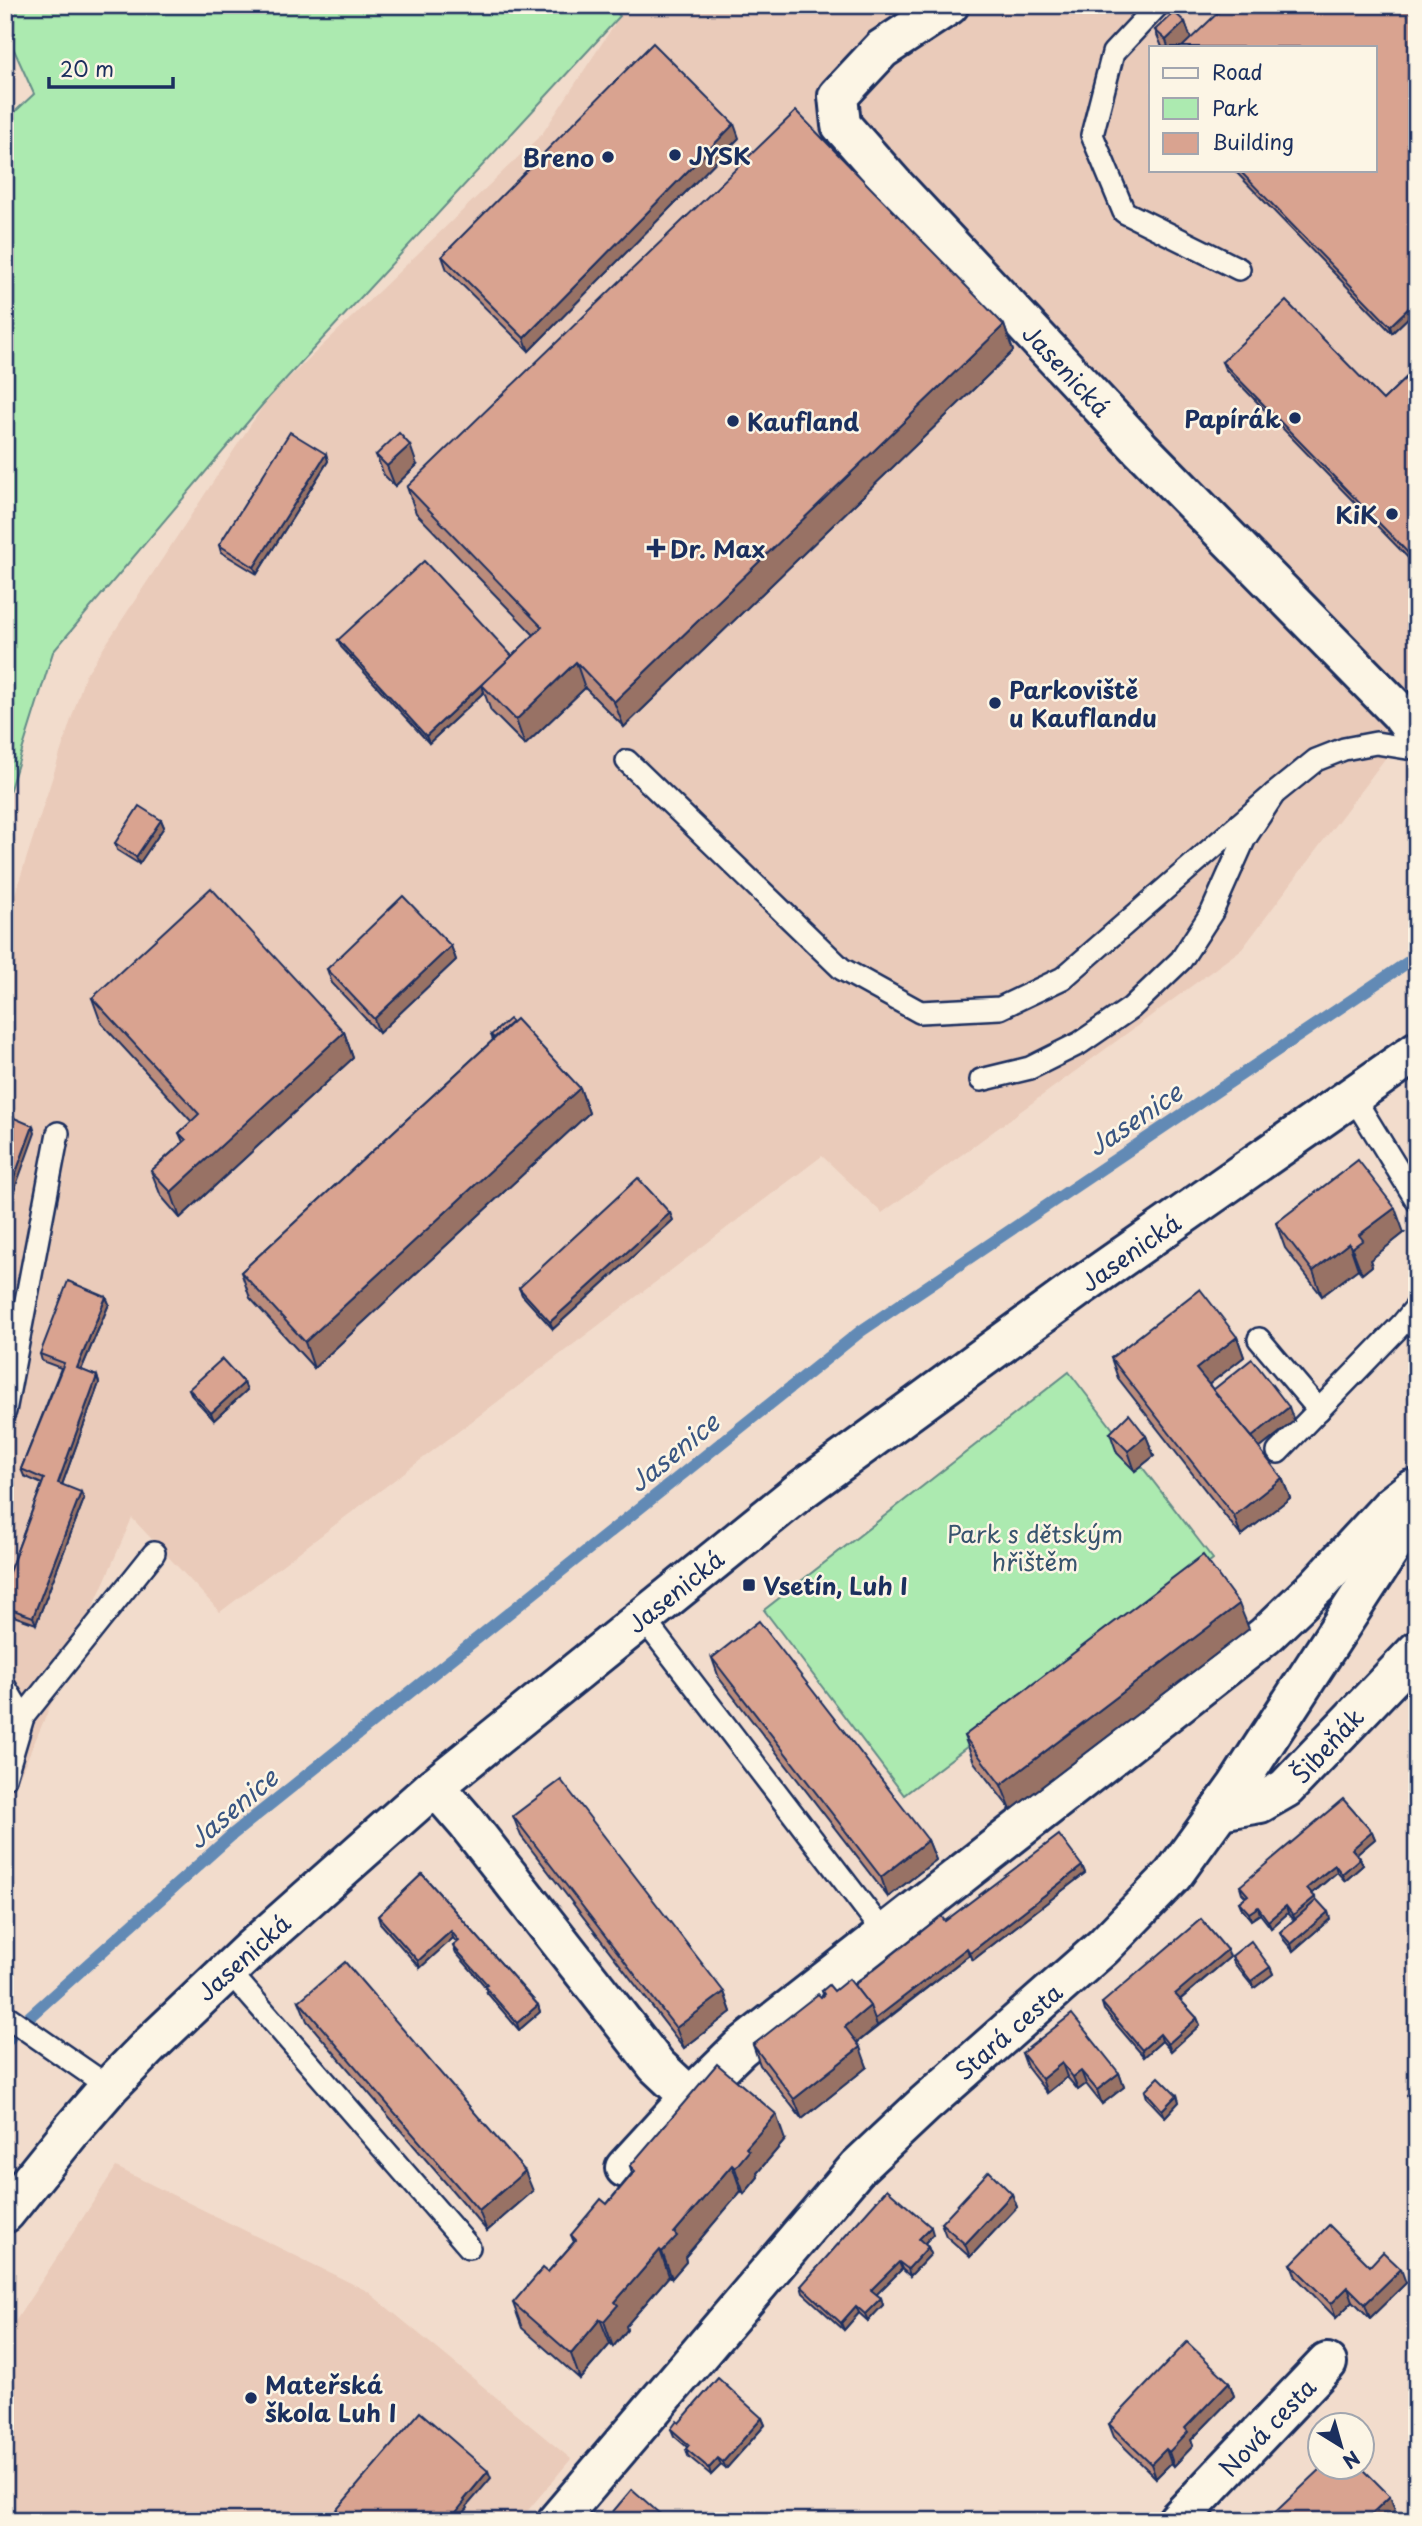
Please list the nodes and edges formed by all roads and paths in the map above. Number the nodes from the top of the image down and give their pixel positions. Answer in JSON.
{"nodes":[{"id":1,"x":949,"y":5,"type":"edge"},
{"id":2,"x":1158,"y":5,"type":"edge"},
{"id":3,"x":1239,"y":268,"type":"dead end"},
{"id":4,"x":1417,"y":736,"type":"edge"},
{"id":5,"x":1417,"y":744,"type":"edge"},
{"id":6,"x":627,"y":761,"type":"dead end"},
{"id":7,"x":1274,"y":794,"type":"junction"},
{"id":8,"x":1417,"y":1051,"type":"edge"},
{"id":9,"x":981,"y":1080,"type":"dead end"},
{"id":10,"x":1352,"y":1095,"type":"junction"},
{"id":11,"x":58,"y":1133,"type":"dead end"},
{"id":12,"x":1417,"y":1201,"type":"edge"},
{"id":13,"x":1417,"y":1306,"type":"edge"},
{"id":14,"x":1259,"y":1339,"type":"dead end"},
{"id":15,"x":1319,"y":1410,"type":"junction"},
{"id":16,"x":5,"y":1411,"type":"edge"},
{"id":17,"x":1278,"y":1452,"type":"dead end"},
{"id":18,"x":1417,"y":1487,"type":"edge"},
{"id":19,"x":1417,"y":1508,"type":"edge"},
{"id":20,"x":154,"y":1553,"type":"dead end"},
{"id":21,"x":642,"y":1617,"type":"junction"},
{"id":22,"x":1417,"y":1651,"type":"edge"},
{"id":23,"x":5,"y":1687,"type":"edge"},
{"id":24,"x":23,"y":1717,"type":"junction"},
{"id":25,"x":5,"y":1778,"type":"edge"},
{"id":26,"x":435,"y":1786,"type":"junction"},
{"id":27,"x":1220,"y":1810,"type":"junction"},
{"id":28,"x":885,"y":1934,"type":"junction"},
{"id":29,"x":228,"y":1970,"type":"junction"},
{"id":30,"x":5,"y":2015,"type":"edge"},
{"id":31,"x":109,"y":2087,"type":"junction"},
{"id":32,"x":690,"y":2097,"type":"junction"},
{"id":33,"x":625,"y":2168,"type":"dead end"},
{"id":34,"x":5,"y":2213,"type":"edge"},
{"id":35,"x":469,"y":2247,"type":"dead end"},
{"id":36,"x":1327,"y":2364,"type":"dead end"},
{"id":37,"x":557,"y":2521,"type":"edge"},
{"id":38,"x":1177,"y":2521,"type":"edge"}],
"edges":[{"from":1,"to":4,"type":"street","name":"Jasenická"},
{"from":2,"to":3,"type":"lane"},
{"from":5,"to":7,"type":"lane"},
{"from":6,"to":7,"type":"lane"},
{"from":7,"to":9,"type":"lane"},
{"from":8,"to":10,"type":"street","name":"Jasenická"},
{"from":10,"to":12,"type":"lane"},
{"from":10,"to":21,"type":"street","name":"Jasenická"},
{"from":11,"to":16,"type":"lane"},
{"from":13,"to":15,"type":"lane"},
{"from":14,"to":15,"type":"lane"},
{"from":15,"to":17,"type":"lane"},
{"from":18,"to":28,"type":"street"},
{"from":19,"to":27,"type":"street","name":"Stará cesta"},
{"from":20,"to":24,"type":"lane"},
{"from":21,"to":26,"type":"street","name":"Jasenická"},
{"from":21,"to":28,"type":"lane"},
{"from":22,"to":27,"type":"street","name":"Šibeňák"},
{"from":23,"to":24,"type":"lane"},
{"from":24,"to":25,"type":"lane"},
{"from":26,"to":29,"type":"street","name":"Jasenická"},
{"from":26,"to":32,"type":"street"},
{"from":27,"to":37,"type":"street","name":"Stará cesta"},
{"from":28,"to":32,"type":"street"},
{"from":29,"to":31,"type":"street","name":"Jasenická"},
{"from":29,"to":35,"type":"lane"},
{"from":30,"to":31,"type":"lane"},
{"from":31,"to":34,"type":"street","name":"Jasenická"},
{"from":32,"to":33,"type":"street"},
{"from":36,"to":38,"type":"street","name":"Nová cesta"}]}
